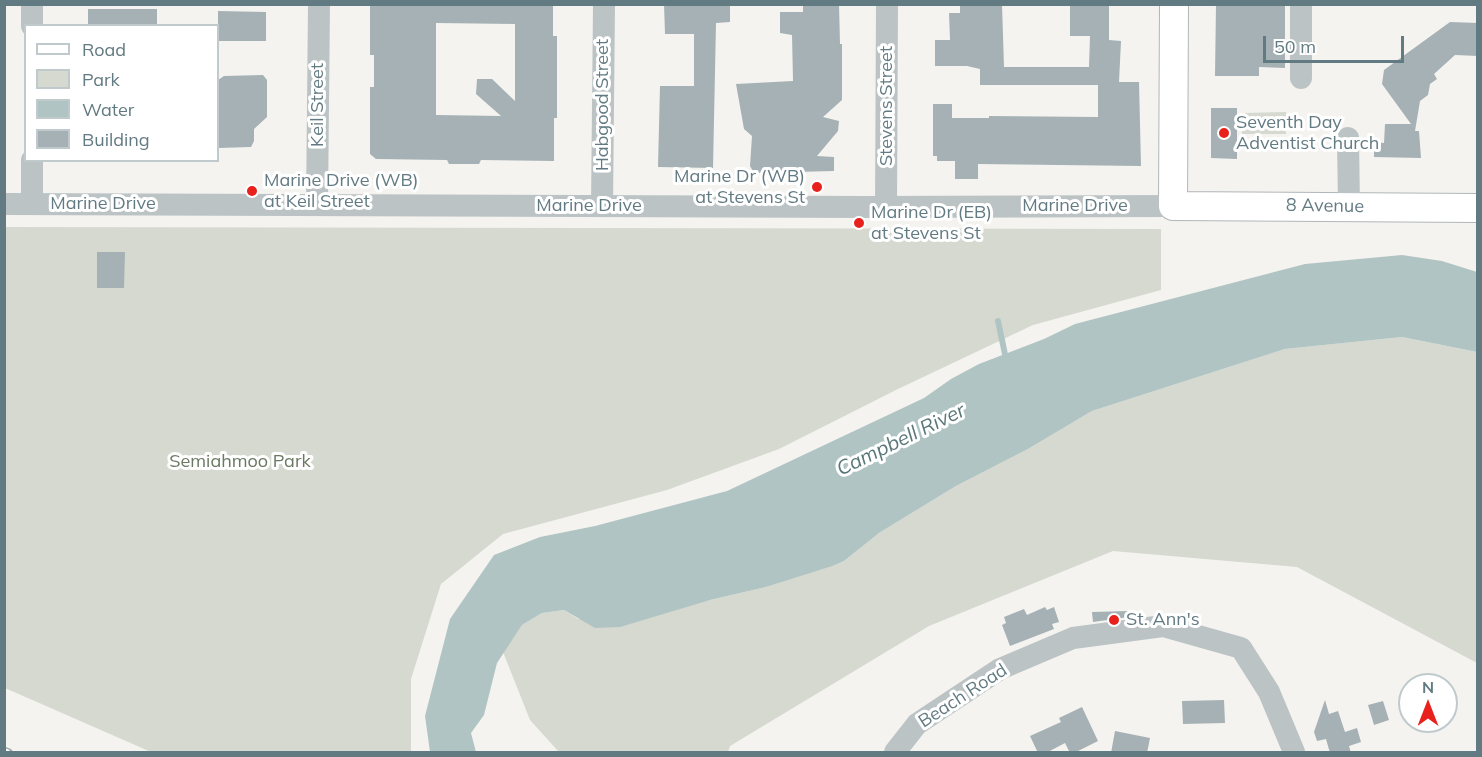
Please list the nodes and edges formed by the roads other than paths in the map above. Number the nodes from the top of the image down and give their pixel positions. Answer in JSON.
{"nodes":[{"id":1,"x":32,"y":4,"type":"edge"},
{"id":2,"x":319,"y":4,"type":"edge"},
{"id":3,"x":604,"y":4,"type":"edge"},
{"id":4,"x":887,"y":4,"type":"edge"},
{"id":5,"x":1174,"y":4,"type":"edge"},
{"id":6,"x":1301,"y":4,"type":"edge"},
{"id":7,"x":32,"y":24,"type":"edge"},
{"id":8,"x":1301,"y":78,"type":"dead end"},
{"id":9,"x":1348,"y":138,"type":"dead end"},
{"id":10,"x":32,"y":162,"type":"edge"},
{"id":11,"x":4,"y":204,"type":"edge"},
{"id":12,"x":32,"y":204,"type":"junction"},
{"id":13,"x":317,"y":205,"type":"junction"},
{"id":14,"x":602,"y":206,"type":"junction"},
{"id":15,"x":1173,"y":206,"type":"junction"},
{"id":16,"x":1348,"y":206,"type":"junction"},
{"id":17,"x":886,"y":207,"type":"junction"},
{"id":18,"x":1478,"y":208,"type":"edge"},
{"id":19,"x":895,"y":753,"type":"edge"},
{"id":20,"x":1294,"y":753,"type":"edge"}],
"edges":[{"from":1,"to":7,"type":"street"},
{"from":2,"to":13,"type":"street","name":"Keil Street"},
{"from":3,"to":14,"type":"street","name":"Habgood Street"},
{"from":4,"to":17,"type":"street","name":"Stevens Street"},
{"from":5,"to":15,"type":"main road"},
{"from":6,"to":8,"type":"street"},
{"from":9,"to":16,"type":"street"},
{"from":10,"to":12,"type":"street"},
{"from":11,"to":12,"type":"street","name":"Marine Drive"},
{"from":12,"to":13,"type":"street","name":"Marine Drive"},
{"from":13,"to":14,"type":"street","name":"Marine Drive"},
{"from":14,"to":17,"type":"street","name":"Marine Drive"},
{"from":15,"to":16,"type":"main road","name":"8 Avenue"},
{"from":15,"to":17,"type":"street","name":"Marine Drive"},
{"from":16,"to":18,"type":"main road","name":"8 Avenue"},
{"from":19,"to":20,"type":"street","name":"Beach Road"}]}
